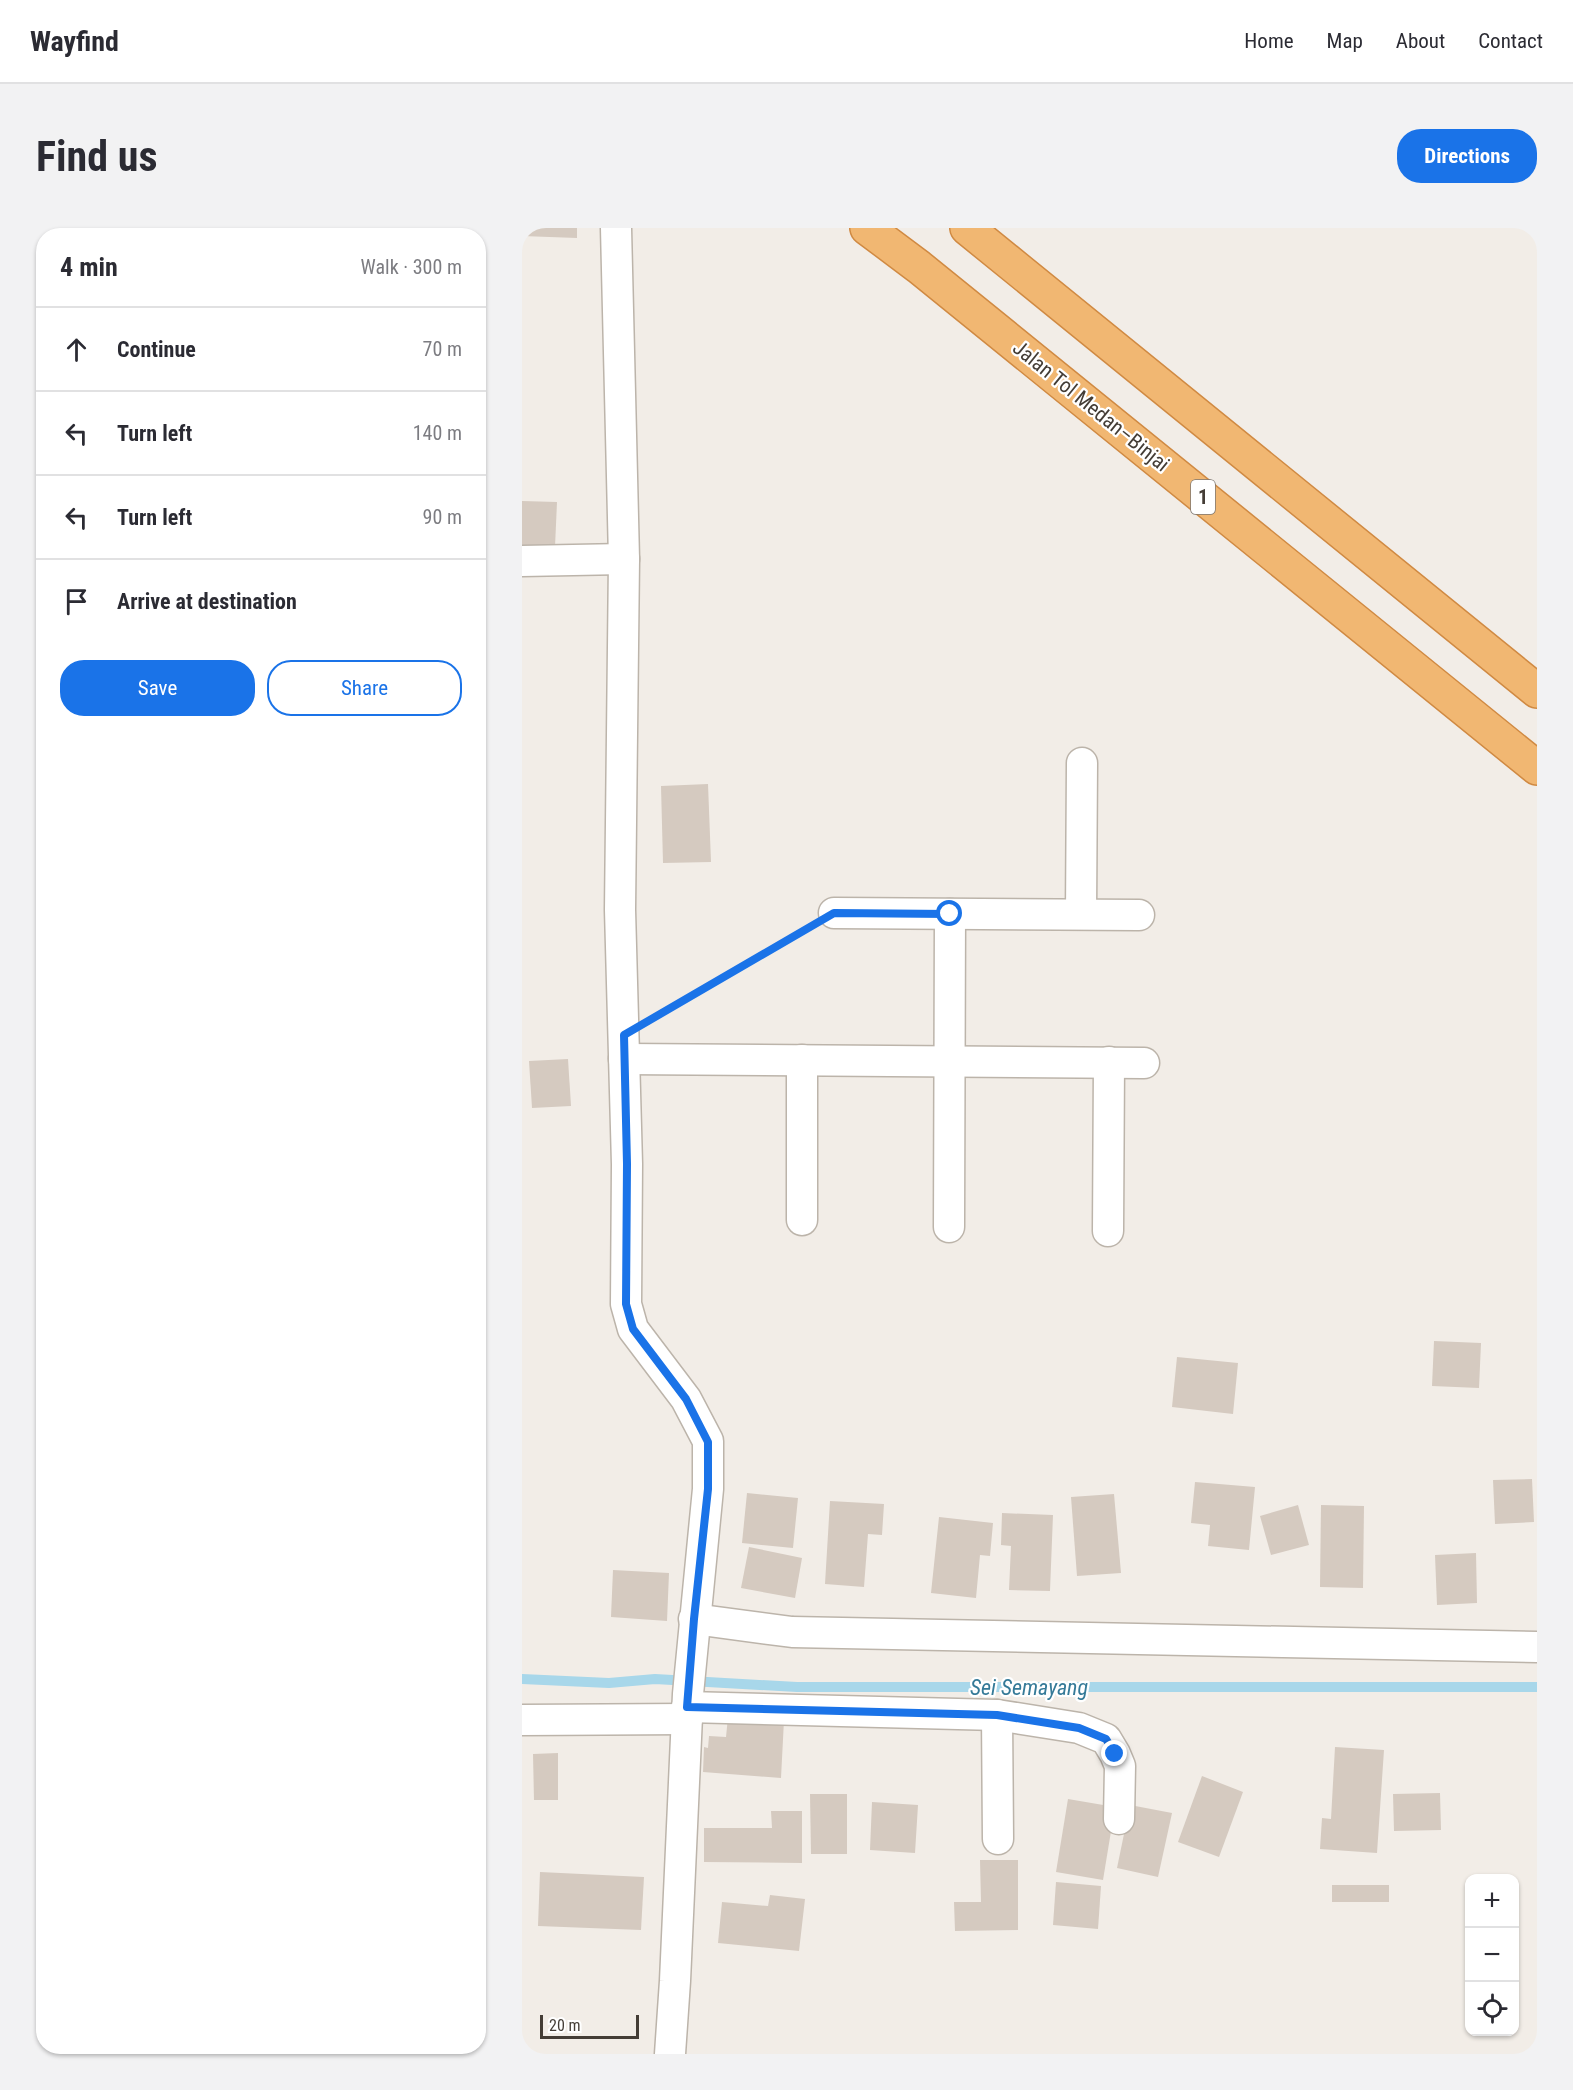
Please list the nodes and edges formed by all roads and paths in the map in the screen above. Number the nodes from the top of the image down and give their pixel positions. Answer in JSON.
{"nodes":[{"id":1,"x":616,"y":228,"type":"edge"},
{"id":2,"x":867,"y":228,"type":"edge"},
{"id":3,"x":967,"y":228,"type":"edge"},
{"id":4,"x":624,"y":559,"type":"junction"},
{"id":5,"x":522,"y":561,"type":"edge"},
{"id":6,"x":1537,"y":691,"type":"edge"},
{"id":7,"x":1082,"y":763,"type":"dead end"},
{"id":8,"x":1537,"y":768,"type":"edge"},
{"id":9,"x":834,"y":913,"type":"joint"},
{"id":10,"x":950,"y":914,"type":"junction"},
{"id":11,"x":1081,"y":915,"type":"junction"},
{"id":12,"x":1139,"y":915,"type":"dead end"},
{"id":13,"x":624,"y":1047,"type":"junction"},
{"id":14,"x":802,"y":1060,"type":"junction"},
{"id":15,"x":950,"y":1061,"type":"junction"},
{"id":16,"x":1109,"y":1062,"type":"junction"},
{"id":17,"x":1144,"y":1063,"type":"dead end"},
{"id":18,"x":802,"y":1220,"type":"dead end"},
{"id":19,"x":949,"y":1227,"type":"dead end"},
{"id":20,"x":1108,"y":1231,"type":"dead end"},
{"id":21,"x":694,"y":1619,"type":"junction"},
{"id":22,"x":1537,"y":1647,"type":"edge"},
{"id":23,"x":687,"y":1707,"type":"junction"},
{"id":24,"x":997,"y":1715,"type":"junction"},
{"id":25,"x":522,"y":1720,"type":"edge"},
{"id":26,"x":1119,"y":1819,"type":"dead end"},
{"id":27,"x":998,"y":1839,"type":"dead end"},
{"id":28,"x":670,"y":2054,"type":"edge"}],
"edges":[{"from":1,"to":4,"type":"street"},
{"from":2,"to":8,"type":"highway","name":"Jalan Tol Medan–Binjai","number":"1"},
{"from":3,"to":6,"type":"highway"},
{"from":4,"to":5,"type":"street"},
{"from":4,"to":13,"type":"street"},
{"from":7,"to":11,"type":"street"},
{"from":9,"to":10,"type":"street"},
{"from":9,"to":13,"type":"path"},
{"from":10,"to":11,"type":"street"},
{"from":10,"to":15,"type":"street"},
{"from":11,"to":12,"type":"street"},
{"from":13,"to":14,"type":"street"},
{"from":13,"to":21,"type":"street"},
{"from":14,"to":15,"type":"street"},
{"from":14,"to":18,"type":"street"},
{"from":15,"to":16,"type":"street"},
{"from":15,"to":19,"type":"street"},
{"from":16,"to":17,"type":"street"},
{"from":16,"to":20,"type":"street"},
{"from":21,"to":22,"type":"street"},
{"from":21,"to":23,"type":"street"},
{"from":23,"to":24,"type":"street"},
{"from":23,"to":25,"type":"street"},
{"from":23,"to":28,"type":"street"},
{"from":24,"to":26,"type":"street"},
{"from":24,"to":27,"type":"street"}]}
